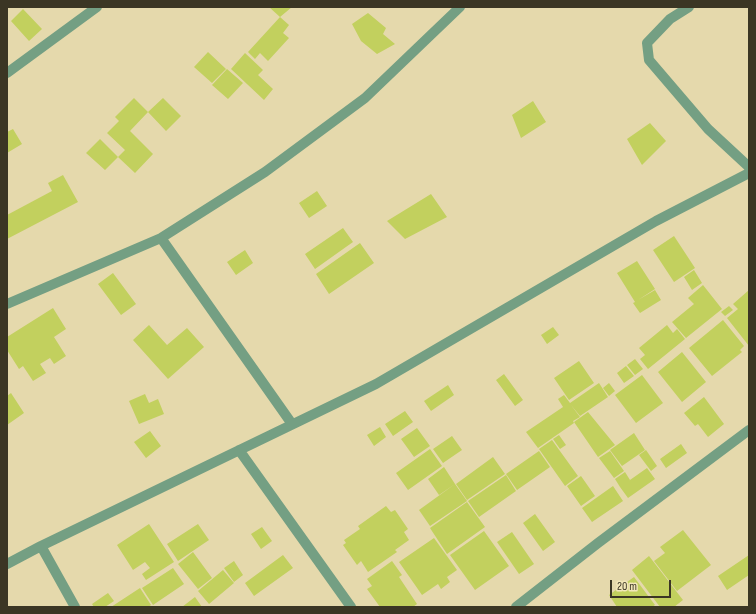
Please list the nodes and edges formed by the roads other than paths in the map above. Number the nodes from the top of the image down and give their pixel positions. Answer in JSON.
{"nodes":[{"id":1,"x":97,"y":7,"type":"edge"},
{"id":2,"x":460,"y":7,"type":"edge"},
{"id":3,"x":689,"y":7,"type":"edge"},
{"id":4,"x":7,"y":73,"type":"edge"},
{"id":5,"x":749,"y":167,"type":"edge"},
{"id":6,"x":749,"y":173,"type":"edge"},
{"id":7,"x":161,"y":238,"type":"junction"},
{"id":8,"x":7,"y":304,"type":"edge"},
{"id":9,"x":292,"y":424,"type":"junction"},
{"id":10,"x":749,"y":430,"type":"edge"},
{"id":11,"x":239,"y":450,"type":"junction"},
{"id":12,"x":41,"y":546,"type":"junction"},
{"id":13,"x":7,"y":564,"type":"edge"},
{"id":14,"x":75,"y":607,"type":"edge"},
{"id":15,"x":351,"y":607,"type":"edge"},
{"id":16,"x":516,"y":607,"type":"edge"}],
"edges":[{"from":1,"to":4,"type":"street"},
{"from":2,"to":7,"type":"street"},
{"from":3,"to":5,"type":"street"},
{"from":6,"to":9,"type":"street"},
{"from":7,"to":8,"type":"street"},
{"from":7,"to":9,"type":"street"},
{"from":9,"to":11,"type":"street"},
{"from":10,"to":16,"type":"street"},
{"from":11,"to":12,"type":"street"},
{"from":11,"to":15,"type":"street"},
{"from":12,"to":13,"type":"street"},
{"from":12,"to":14,"type":"street"}]}
